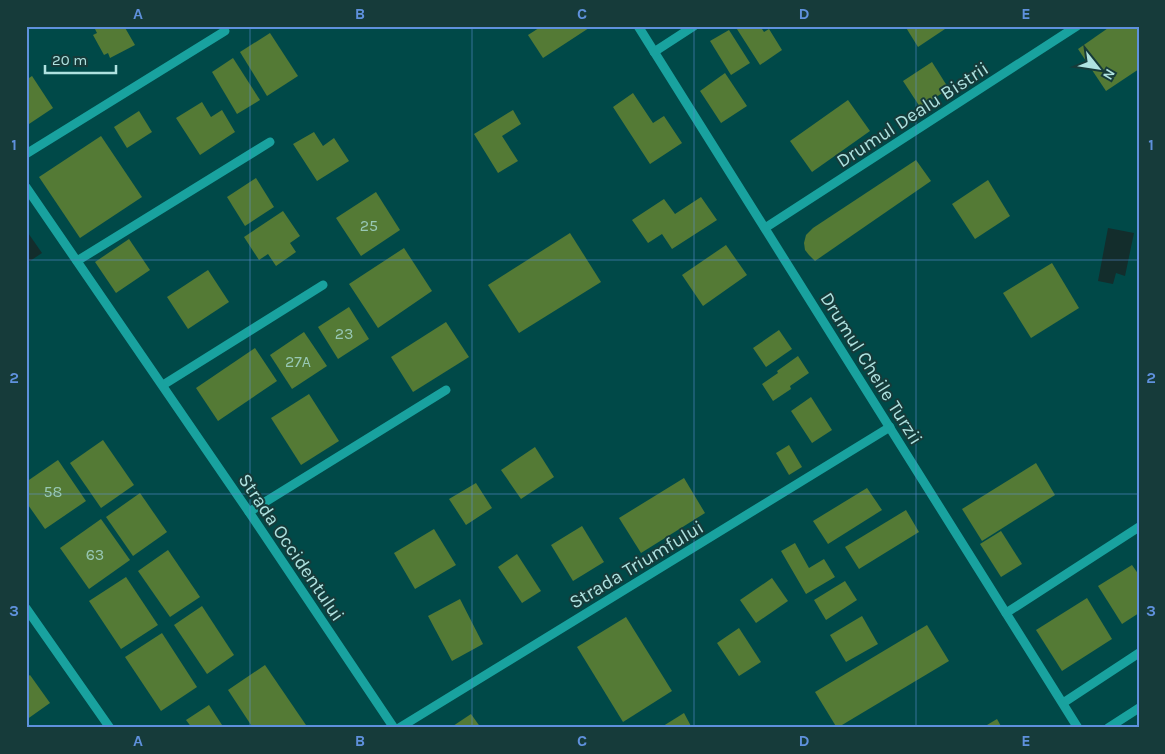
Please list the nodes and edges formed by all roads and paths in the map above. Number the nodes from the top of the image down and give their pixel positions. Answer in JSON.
{"nodes":[{"id":1,"x":638,"y":26,"type":"edge"},
{"id":2,"x":694,"y":26,"type":"edge"},
{"id":3,"x":1076,"y":26,"type":"edge"},
{"id":4,"x":225,"y":31,"type":"dead end"},
{"id":5,"x":654,"y":52,"type":"junction"},
{"id":6,"x":270,"y":142,"type":"dead end"},
{"id":7,"x":26,"y":154,"type":"edge"},
{"id":8,"x":26,"y":188,"type":"edge"},
{"id":9,"x":765,"y":228,"type":"junction"},
{"id":10,"x":77,"y":261,"type":"junction"},
{"id":11,"x":323,"y":285,"type":"dead end"},
{"id":12,"x":163,"y":385,"type":"junction"},
{"id":13,"x":446,"y":390,"type":"dead end"},
{"id":14,"x":890,"y":428,"type":"junction"},
{"id":15,"x":249,"y":512,"type":"junction"},
{"id":16,"x":1139,"y":527,"type":"edge"},
{"id":17,"x":26,"y":608,"type":"edge"},
{"id":18,"x":1006,"y":613,"type":"junction"},
{"id":19,"x":1139,"y":654,"type":"edge"},
{"id":20,"x":1062,"y":703,"type":"junction"},
{"id":21,"x":1139,"y":708,"type":"edge"},
{"id":22,"x":110,"y":728,"type":"edge"},
{"id":23,"x":394,"y":728,"type":"edge"},
{"id":24,"x":399,"y":728,"type":"edge"},
{"id":25,"x":1078,"y":728,"type":"edge"},
{"id":26,"x":1108,"y":728,"type":"edge"}],
"edges":[{"from":1,"to":5,"type":"street","name":"Drumul Cheile Turzii"},
{"from":2,"to":5,"type":"street"},
{"from":3,"to":9,"type":"street","name":"Drumul Dealu Bistrii"},
{"from":4,"to":7,"type":"street"},
{"from":5,"to":9,"type":"street","name":"Drumul Cheile Turzii"},
{"from":6,"to":10,"type":"street"},
{"from":8,"to":10,"type":"street","name":"Strada Occidentului"},
{"from":9,"to":14,"type":"street","name":"Drumul Cheile Turzii"},
{"from":10,"to":12,"type":"street","name":"Strada Occidentului"},
{"from":11,"to":12,"type":"street"},
{"from":12,"to":15,"type":"street","name":"Strada Occidentului"},
{"from":13,"to":15,"type":"street"},
{"from":14,"to":18,"type":"street","name":"Drumul Cheile Turzii"},
{"from":14,"to":24,"type":"street","name":"Strada Triumfului"},
{"from":15,"to":23,"type":"street","name":"Strada Occidentului"},
{"from":16,"to":18,"type":"street"},
{"from":17,"to":22,"type":"street"},
{"from":18,"to":20,"type":"street","name":"Drumul Cheile Turzii"},
{"from":19,"to":20,"type":"street"},
{"from":20,"to":25,"type":"street","name":"Drumul Cheile Turzii"},
{"from":21,"to":26,"type":"street"}]}
